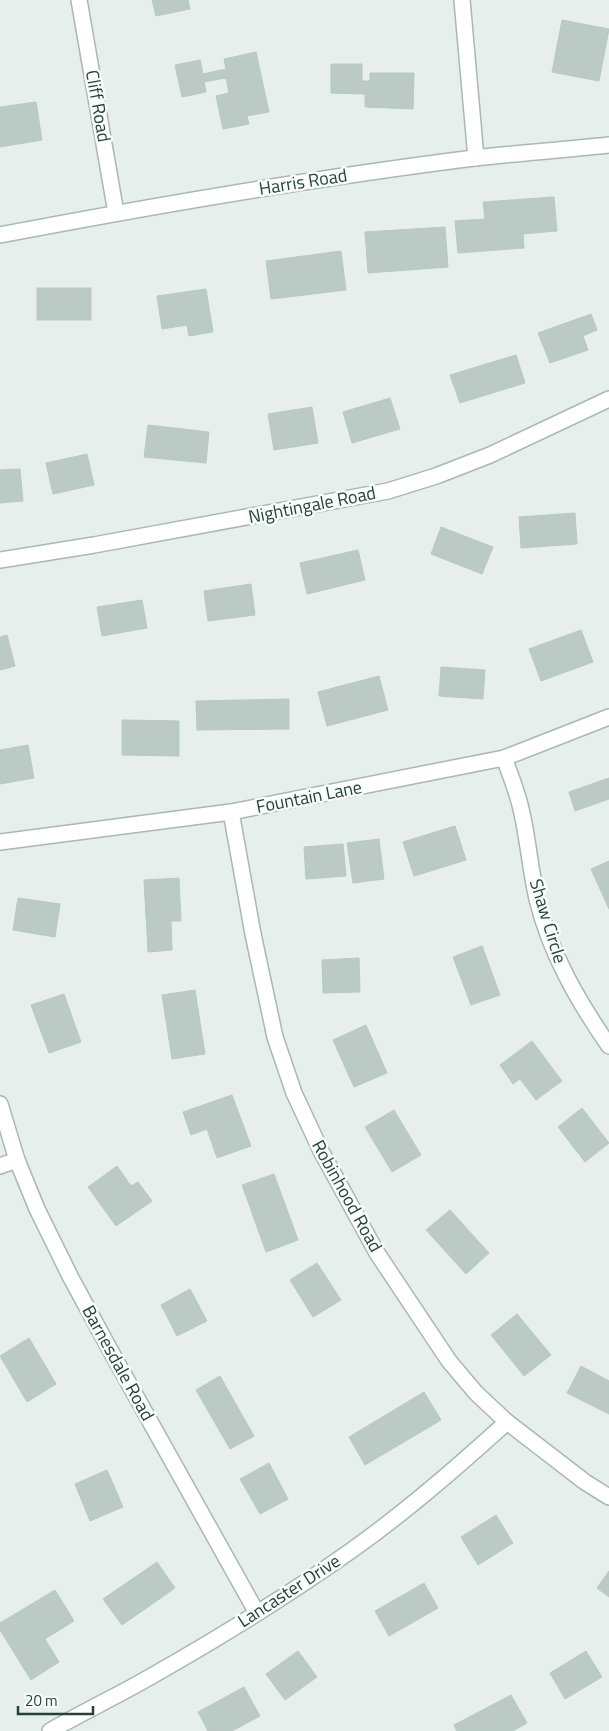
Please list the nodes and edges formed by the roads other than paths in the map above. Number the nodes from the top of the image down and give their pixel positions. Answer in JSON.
{"nodes":[{"id":1,"x":79,"y":0,"type":"edge"},
{"id":2,"x":462,"y":0,"type":"edge"},
{"id":3,"x":609,"y":145,"type":"edge"},
{"id":4,"x":476,"y":158,"type":"junction"},
{"id":5,"x":116,"y":213,"type":"junction"},
{"id":6,"x":0,"y":235,"type":"edge"},
{"id":7,"x":609,"y":399,"type":"edge"},
{"id":8,"x":0,"y":560,"type":"edge"},
{"id":9,"x":609,"y":717,"type":"edge"},
{"id":10,"x":504,"y":758,"type":"junction"},
{"id":11,"x":231,"y":812,"type":"junction"},
{"id":12,"x":0,"y":842,"type":"edge"},
{"id":13,"x":609,"y":1046,"type":"edge"},
{"id":14,"x":0,"y":1104,"type":"edge"},
{"id":15,"x":17,"y":1160,"type":"junction"},
{"id":16,"x":0,"y":1166,"type":"edge"},
{"id":17,"x":506,"y":1422,"type":"junction"},
{"id":18,"x":609,"y":1497,"type":"edge"},
{"id":19,"x":257,"y":1613,"type":"junction"},
{"id":20,"x":50,"y":1731,"type":"edge"}],
"edges":[{"from":1,"to":5,"type":"street","name":"Cliff Road"},
{"from":2,"to":4,"type":"street"},
{"from":3,"to":4,"type":"street","name":"Harris Road"},
{"from":4,"to":5,"type":"street","name":"Harris Road"},
{"from":5,"to":6,"type":"street","name":"Harris Road"},
{"from":7,"to":8,"type":"street","name":"Nightingale Road"},
{"from":9,"to":10,"type":"street","name":"Fountain Lane"},
{"from":10,"to":11,"type":"street","name":"Fountain Lane"},
{"from":10,"to":13,"type":"street","name":"Shaw Circle"},
{"from":11,"to":12,"type":"street","name":"Fountain Lane"},
{"from":11,"to":17,"type":"street","name":"Robinhood Road"},
{"from":14,"to":15,"type":"street","name":"Barnesdale Road"},
{"from":15,"to":16,"type":"street"},
{"from":15,"to":19,"type":"street","name":"Barnesdale Road"},
{"from":17,"to":18,"type":"street","name":"Robinhood Road"},
{"from":17,"to":19,"type":"street","name":"Lancaster Drive"},
{"from":19,"to":20,"type":"street","name":"Lancaster Drive"}]}
